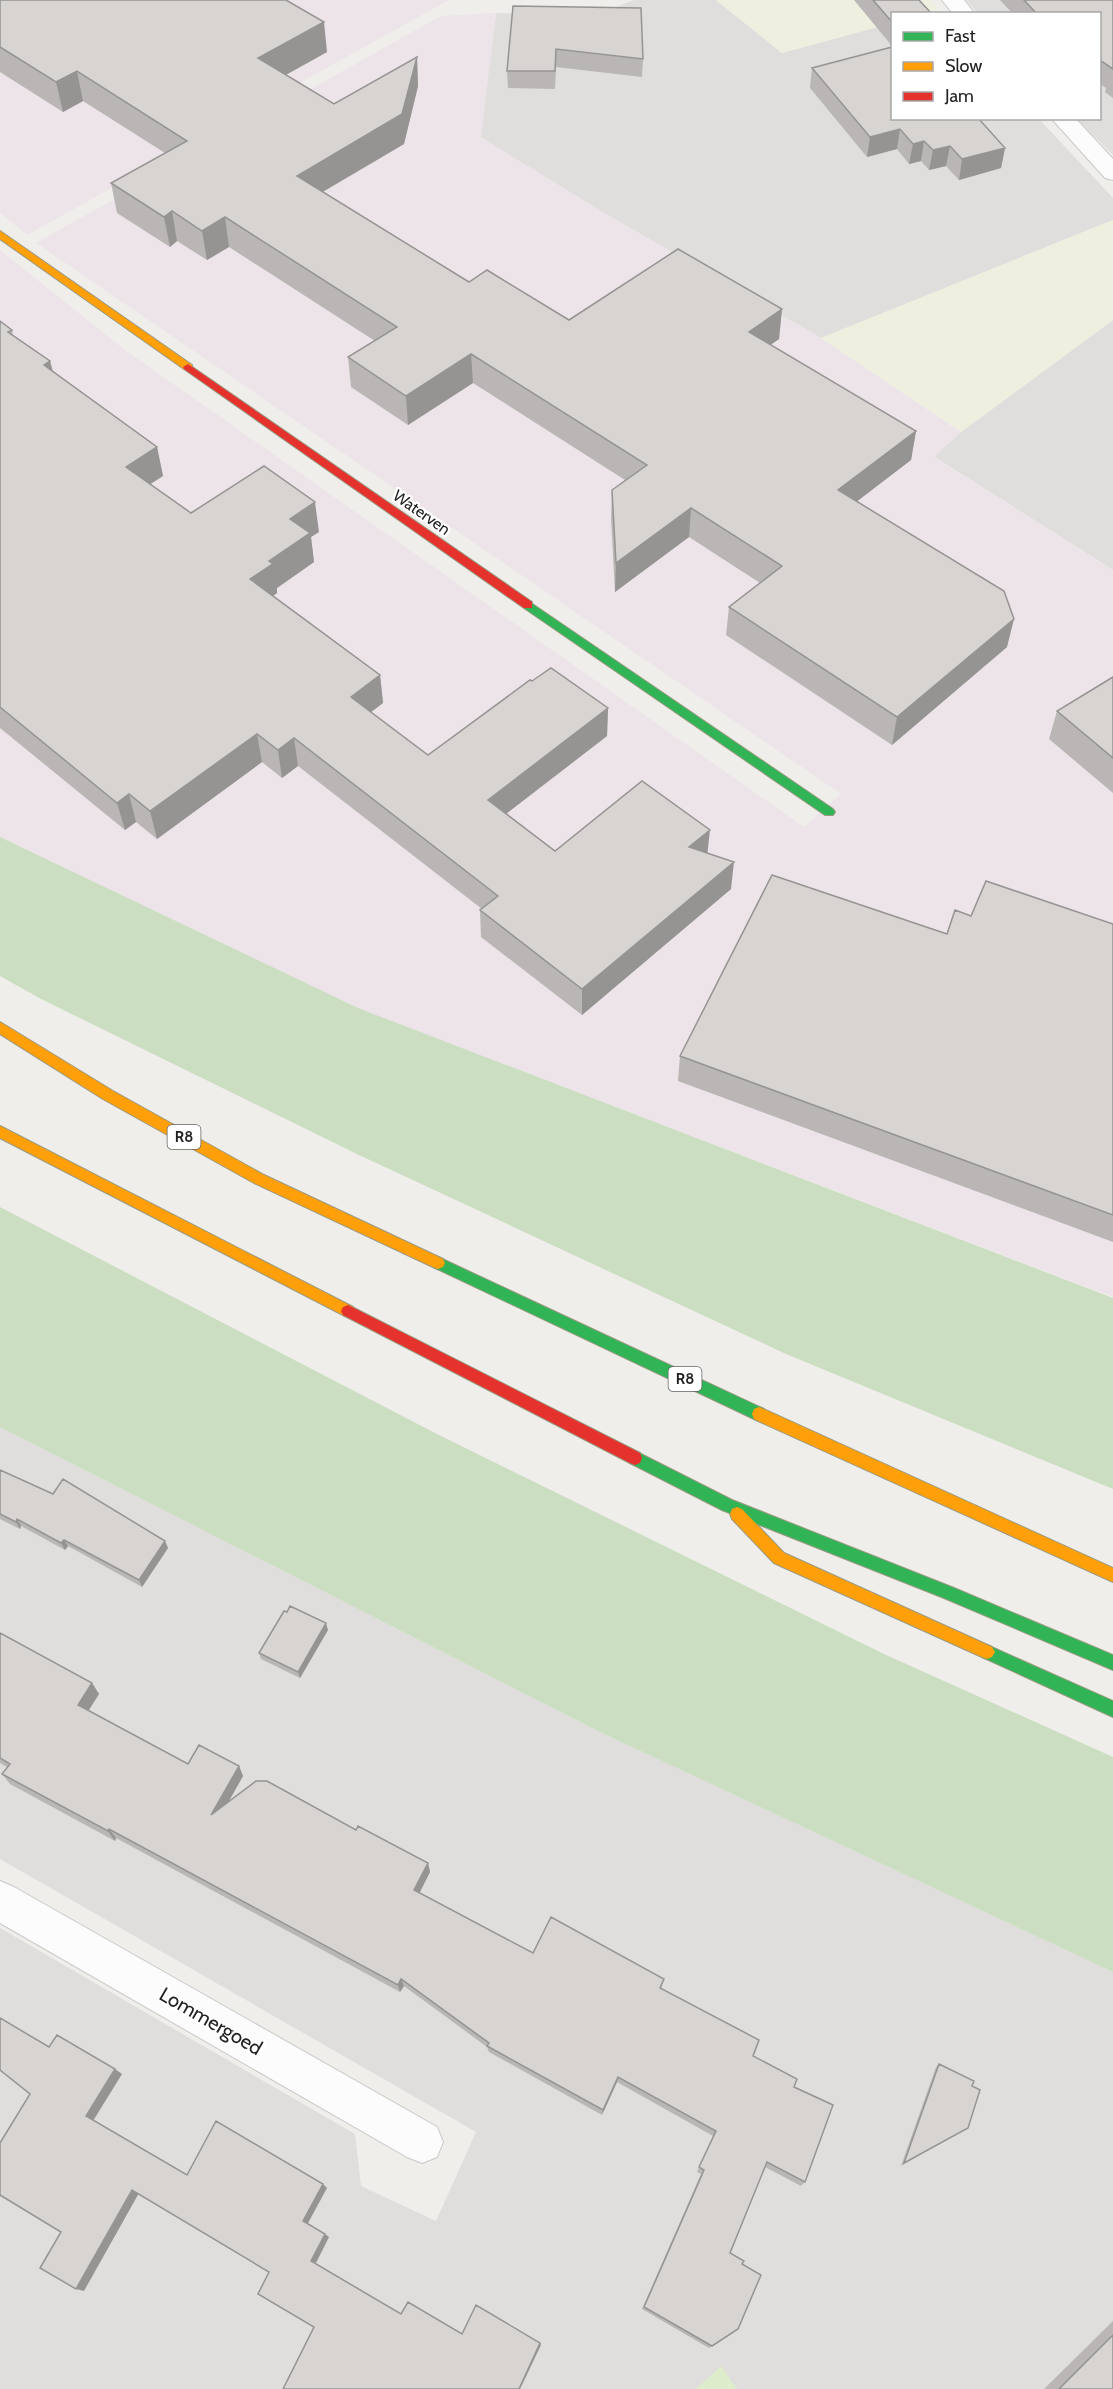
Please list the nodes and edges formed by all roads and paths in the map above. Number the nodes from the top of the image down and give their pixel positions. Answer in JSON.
{"nodes":[{"id":1,"x":953,"y":0,"type":"edge"},
{"id":2,"x":963,"y":12,"type":"edge"},
{"id":3,"x":1064,"y":120,"type":"edge"},
{"id":4,"x":1113,"y":173,"type":"edge"},
{"id":5,"x":0,"y":234,"type":"edge"},
{"id":6,"x":829,"y":812,"type":"dead end"},
{"id":7,"x":0,"y":1027,"type":"edge"},
{"id":8,"x":0,"y":1043,"type":"edge"},
{"id":9,"x":108,"y":1095,"type":"junction"},
{"id":10,"x":0,"y":1132,"type":"edge"},
{"id":11,"x":11,"y":1154,"type":"dead end"},
{"id":12,"x":123,"y":1195,"type":"junction"},
{"id":13,"x":727,"y":1504,"type":"junction"},
{"id":14,"x":1113,"y":1575,"type":"edge"},
{"id":15,"x":1113,"y":1663,"type":"edge"},
{"id":16,"x":1113,"y":1709,"type":"edge"},
{"id":17,"x":0,"y":1901,"type":"edge"},
{"id":18,"x":422,"y":2142,"type":"dead end"}],
"edges":[{"from":1,"to":2,"type":"street"},
{"from":3,"to":4,"type":"street"},
{"from":5,"to":6,"type":"main road","name":"Waterven"},
{"from":7,"to":9,"type":"main road"},
{"from":8,"to":9,"type":"main road","number":"R8"},
{"from":9,"to":14,"type":"main road","number":"R8"},
{"from":10,"to":12,"type":"main road"},
{"from":11,"to":12,"type":"main road"},
{"from":12,"to":13,"type":"main road"},
{"from":13,"to":15,"type":"main road"},
{"from":13,"to":16,"type":"main road"},
{"from":17,"to":18,"type":"street","name":"Lommergoed"}]}
